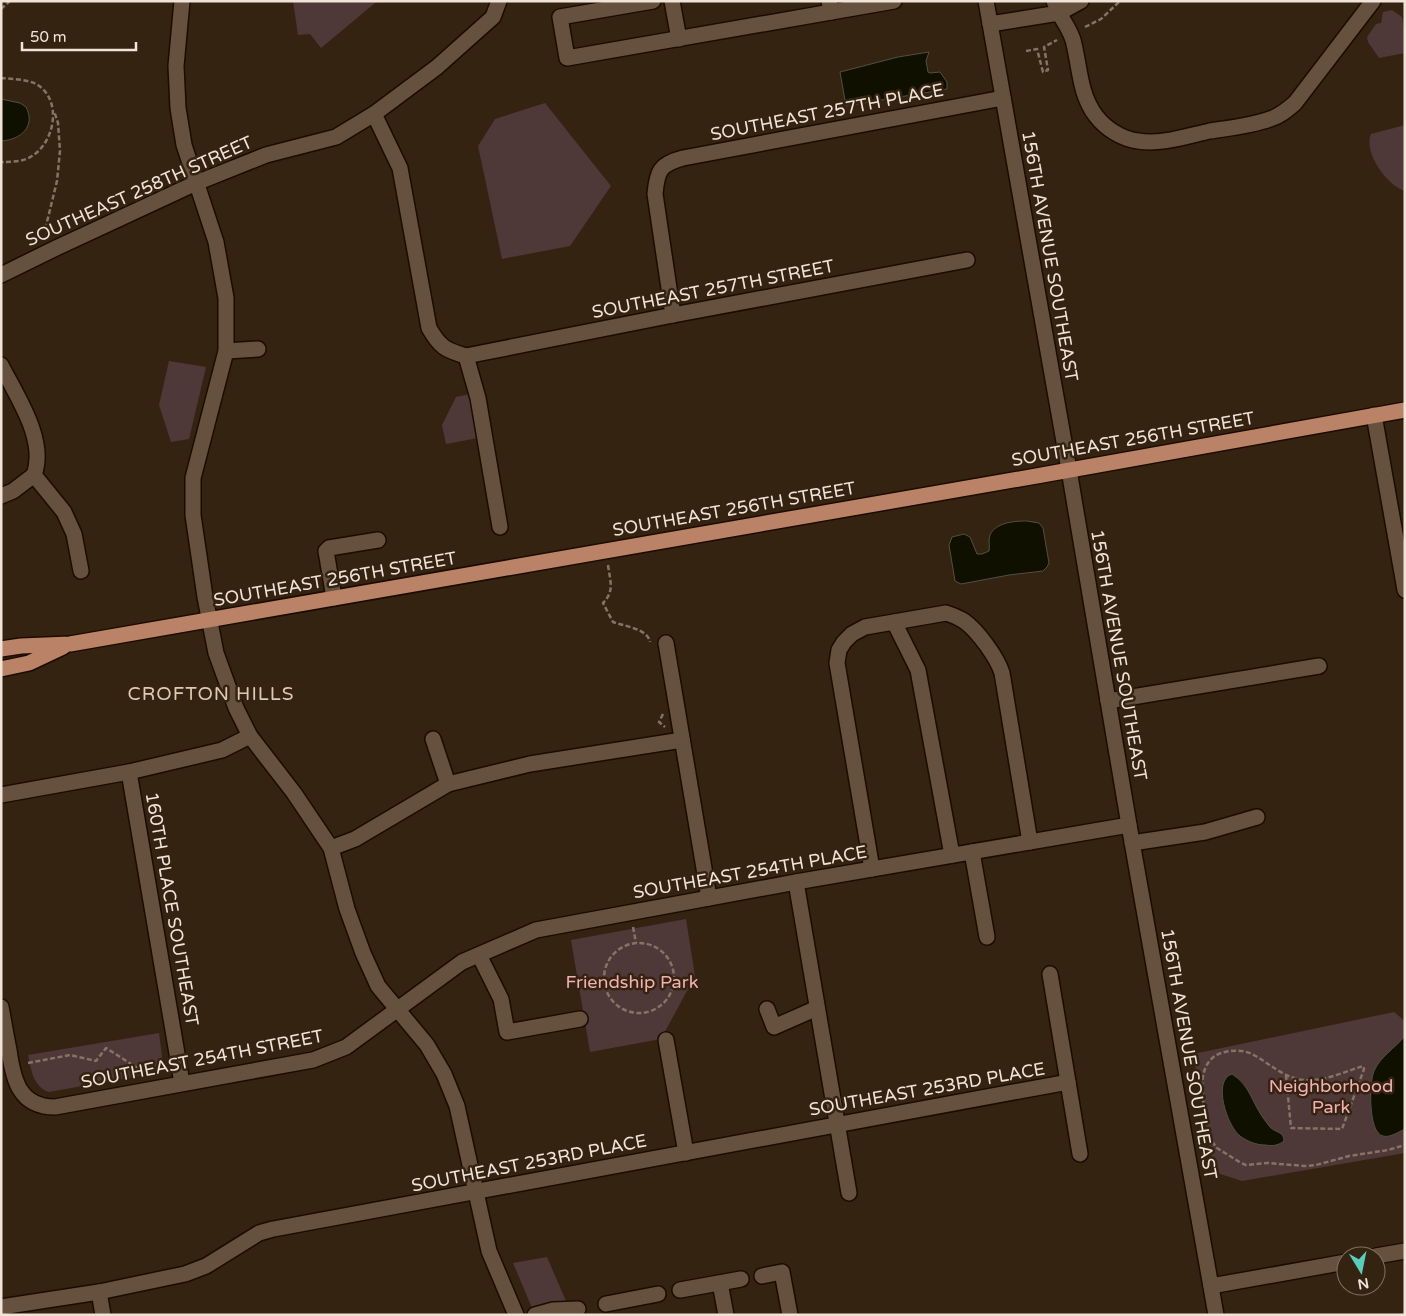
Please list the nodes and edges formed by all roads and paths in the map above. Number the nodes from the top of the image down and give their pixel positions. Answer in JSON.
{"nodes":[{"id":1,"x":10,"y":1,"type":"edge"},
{"id":2,"x":182,"y":1,"type":"edge"},
{"id":3,"x":499,"y":1,"type":"edge"},
{"id":4,"x":653,"y":1,"type":"edge"},
{"id":5,"x":672,"y":1,"type":"edge"},
{"id":6,"x":894,"y":1,"type":"edge"},
{"id":7,"x":986,"y":1,"type":"edge"},
{"id":8,"x":1080,"y":1,"type":"edge"},
{"id":9,"x":1373,"y":1,"type":"edge"},
{"id":10,"x":830,"y":7,"type":"edge"},
{"id":11,"x":1057,"y":7,"type":"edge"},
{"id":12,"x":1,"y":9,"type":"edge"},
{"id":13,"x":990,"y":24,"type":"junction"},
{"id":14,"x":679,"y":39,"type":"junction"},
{"id":15,"x":1,"y":78,"type":"edge"},
{"id":16,"x":1003,"y":98,"type":"junction"},
{"id":17,"x":53,"y":107,"type":"junction"},
{"id":18,"x":374,"y":114,"type":"junction"},
{"id":19,"x":1,"y":162,"type":"edge"},
{"id":20,"x":196,"y":183,"type":"junction"},
{"id":21,"x":56,"y":248,"type":"junction"},
{"id":22,"x":967,"y":260,"type":"dead end"},
{"id":23,"x":1,"y":276,"type":"edge"},
{"id":24,"x":674,"y":315,"type":"junction"},
{"id":25,"x":258,"y":349,"type":"dead end"},
{"id":26,"x":226,"y":351,"type":"junction"},
{"id":27,"x":466,"y":356,"type":"junction"},
{"id":28,"x":1,"y":365,"type":"edge"},
{"id":29,"x":1405,"y":410,"type":"edge"},
{"id":30,"x":1374,"y":415,"type":"junction"},
{"id":31,"x":1069,"y":470,"type":"junction"},
{"id":32,"x":34,"y":476,"type":"junction"},
{"id":33,"x":1,"y":496,"type":"edge"},
{"id":34,"x":500,"y":527,"type":"dead end"},
{"id":35,"x":378,"y":540,"type":"dead end"},
{"id":36,"x":607,"y":550,"type":"junction"},
{"id":37,"x":81,"y":571,"type":"dead end"},
{"id":38,"x":1405,"y":590,"type":"edge"},
{"id":39,"x":334,"y":598,"type":"junction"},
{"id":40,"x":209,"y":620,"type":"junction"},
{"id":41,"x":894,"y":622,"type":"junction"},
{"id":42,"x":70,"y":644,"type":"junction"},
{"id":43,"x":658,"y":645,"type":"joint"},
{"id":44,"x":1,"y":649,"type":"edge"},
{"id":45,"x":1320,"y":666,"type":"dead end"},
{"id":46,"x":1,"y":669,"type":"edge"},
{"id":47,"x":1108,"y":701,"type":"junction"},
{"id":48,"x":663,"y":714,"type":"dead end"},
{"id":49,"x":250,"y":736,"type":"junction"},
{"id":50,"x":433,"y":739,"type":"dead end"},
{"id":51,"x":682,"y":740,"type":"junction"},
{"id":52,"x":129,"y":772,"type":"junction"},
{"id":53,"x":448,"y":784,"type":"junction"},
{"id":54,"x":1,"y":795,"type":"edge"},
{"id":55,"x":1256,"y":817,"type":"dead end"},
{"id":56,"x":1129,"y":825,"type":"junction"},
{"id":57,"x":1030,"y":842,"type":"junction"},
{"id":58,"x":1132,"y":843,"type":"junction"},
{"id":59,"x":331,"y":848,"type":"junction"},
{"id":60,"x":972,"y":852,"type":"junction"},
{"id":61,"x":952,"y":855,"type":"junction"},
{"id":62,"x":872,"y":869,"type":"junction"},
{"id":63,"x":796,"y":882,"type":"junction"},
{"id":64,"x":709,"y":898,"type":"junction"},
{"id":65,"x":986,"y":937,"type":"dead end"},
{"id":66,"x":636,"y":943,"type":"joint"},
{"id":67,"x":479,"y":955,"type":"junction"},
{"id":68,"x":1050,"y":974,"type":"dead end"},
{"id":69,"x":1,"y":1007,"type":"edge"},
{"id":70,"x":398,"y":1008,"type":"junction"},
{"id":71,"x":817,"y":1008,"type":"junction"},
{"id":72,"x":767,"y":1009,"type":"dead end"},
{"id":73,"x":580,"y":1019,"type":"dead end"},
{"id":74,"x":666,"y":1040,"type":"dead end"},
{"id":75,"x":28,"y":1063,"type":"dead end"},
{"id":76,"x":1286,"y":1075,"type":"junction"},
{"id":77,"x":150,"y":1076,"type":"dead end"},
{"id":78,"x":1068,"y":1082,"type":"junction"},
{"id":79,"x":182,"y":1083,"type":"junction"},
{"id":80,"x":837,"y":1124,"type":"junction"},
{"id":81,"x":1405,"y":1145,"type":"edge"},
{"id":82,"x":686,"y":1152,"type":"junction"},
{"id":83,"x":1080,"y":1154,"type":"dead end"},
{"id":84,"x":476,"y":1193,"type":"junction"},
{"id":85,"x":849,"y":1193,"type":"dead end"},
{"id":86,"x":1405,"y":1251,"type":"edge"},
{"id":87,"x":1386,"y":1254,"type":"edge"},
{"id":88,"x":1336,"y":1264,"type":"edge"},
{"id":89,"x":762,"y":1276,"type":"dead end"},
{"id":90,"x":741,"y":1279,"type":"dead end"},
{"id":91,"x":720,"y":1283,"type":"junction"},
{"id":92,"x":1211,"y":1286,"type":"junction"},
{"id":93,"x":680,"y":1290,"type":"dead end"},
{"id":94,"x":98,"y":1292,"type":"junction"},
{"id":95,"x":658,"y":1294,"type":"dead end"},
{"id":96,"x":606,"y":1304,"type":"dead end"},
{"id":97,"x":4,"y":1306,"type":"edge"},
{"id":98,"x":630,"y":1307,"type":"edge"},
{"id":99,"x":578,"y":1309,"type":"dead end"},
{"id":100,"x":103,"y":1315,"type":"edge"},
{"id":101,"x":516,"y":1315,"type":"edge"},
{"id":102,"x":535,"y":1315,"type":"edge"},
{"id":103,"x":726,"y":1315,"type":"edge"},
{"id":104,"x":790,"y":1315,"type":"edge"},
{"id":105,"x":1216,"y":1315,"type":"edge"}],
"edges":[{"from":1,"to":12,"type":"path"},
{"from":2,"to":20,"type":"street"},
{"from":3,"to":18,"type":"street","name":"SOUTHEAST 258TH STREET"},
{"from":4,"to":14,"type":"street"},
{"from":5,"to":14,"type":"street"},
{"from":6,"to":10,"type":"street"},
{"from":7,"to":13,"type":"street","name":"156TH AVENUE SOUTHEAST"},
{"from":8,"to":11,"type":"street"},
{"from":9,"to":11,"type":"street"},
{"from":10,"to":14,"type":"street"},
{"from":11,"to":13,"type":"street"},
{"from":13,"to":16,"type":"street","name":"156TH AVENUE SOUTHEAST"},
{"from":15,"to":17,"type":"path"},
{"from":16,"to":24,"type":"street","name":"SOUTHEAST 257TH PLACE"},
{"from":16,"to":31,"type":"street","name":"156TH AVENUE SOUTHEAST"},
{"from":17,"to":19,"type":"path"},
{"from":17,"to":21,"type":"path"},
{"from":18,"to":20,"type":"street","name":"SOUTHEAST 258TH STREET"},
{"from":18,"to":27,"type":"street"},
{"from":20,"to":21,"type":"street","name":"SOUTHEAST 258TH STREET"},
{"from":20,"to":26,"type":"street"},
{"from":21,"to":23,"type":"street","name":"SOUTHEAST 258TH STREET"},
{"from":22,"to":24,"type":"street","name":"SOUTHEAST 257TH STREET"},
{"from":24,"to":27,"type":"street","name":"SOUTHEAST 257TH STREET"},
{"from":25,"to":26,"type":"street"},
{"from":26,"to":40,"type":"street"},
{"from":27,"to":34,"type":"street"},
{"from":28,"to":32,"type":"street"},
{"from":29,"to":30,"type":"main road","name":"SOUTHEAST 256TH STREET"},
{"from":30,"to":31,"type":"main road","name":"SOUTHEAST 256TH STREET"},
{"from":30,"to":38,"type":"street"},
{"from":31,"to":36,"type":"main road","name":"SOUTHEAST 256TH STREET"},
{"from":31,"to":47,"type":"street","name":"156TH AVENUE SOUTHEAST"},
{"from":32,"to":33,"type":"street"},
{"from":32,"to":37,"type":"street"},
{"from":35,"to":39,"type":"street"},
{"from":36,"to":39,"type":"main road","name":"SOUTHEAST 256TH STREET"},
{"from":36,"to":43,"type":"path"},
{"from":39,"to":40,"type":"main road","name":"SOUTHEAST 256TH STREET"},
{"from":40,"to":42,"type":"main road","name":"SOUTHEAST 256TH STREET"},
{"from":40,"to":49,"type":"street"},
{"from":41,"to":57,"type":"street"},
{"from":41,"to":61,"type":"street"},
{"from":41,"to":62,"type":"street"},
{"from":42,"to":44,"type":"main road","name":"SOUTHEAST 256TH STREET"},
{"from":42,"to":46,"type":"main road","name":"SOUTHEAST 256TH STREET"},
{"from":43,"to":51,"type":"street"},
{"from":45,"to":47,"type":"street"},
{"from":47,"to":56,"type":"street","name":"156TH AVENUE SOUTHEAST"},
{"from":48,"to":51,"type":"path"},
{"from":49,"to":52,"type":"street"},
{"from":49,"to":59,"type":"street"},
{"from":50,"to":53,"type":"street"},
{"from":51,"to":53,"type":"street"},
{"from":51,"to":64,"type":"street"},
{"from":52,"to":54,"type":"street"},
{"from":52,"to":79,"type":"street","name":"160TH PLACE SOUTHEAST"},
{"from":53,"to":59,"type":"street"},
{"from":55,"to":58,"type":"street"},
{"from":56,"to":57,"type":"street","name":"SOUTHEAST 254TH PLACE"},
{"from":56,"to":58,"type":"street","name":"156TH AVENUE SOUTHEAST"},
{"from":57,"to":60,"type":"street","name":"SOUTHEAST 254TH PLACE"},
{"from":58,"to":92,"type":"street","name":"156TH AVENUE SOUTHEAST"},
{"from":59,"to":70,"type":"street"},
{"from":60,"to":61,"type":"street","name":"SOUTHEAST 254TH PLACE"},
{"from":60,"to":65,"type":"street"},
{"from":61,"to":62,"type":"street","name":"SOUTHEAST 254TH PLACE"},
{"from":62,"to":63,"type":"street","name":"SOUTHEAST 254TH PLACE"},
{"from":63,"to":64,"type":"street","name":"SOUTHEAST 254TH PLACE"},
{"from":63,"to":71,"type":"street"},
{"from":64,"to":67,"type":"street","name":"SOUTHEAST 254TH PLACE"},
{"from":66,"to":66,"type":"path"},
{"from":67,"to":70,"type":"street","name":"SOUTHEAST 254TH PLACE"},
{"from":67,"to":73,"type":"street"},
{"from":68,"to":78,"type":"street"},
{"from":69,"to":79,"type":"street","name":"SOUTHEAST 254TH STREET"},
{"from":70,"to":79,"type":"street","name":"SOUTHEAST 254TH STREET"},
{"from":70,"to":84,"type":"street"},
{"from":71,"to":72,"type":"street"},
{"from":71,"to":80,"type":"street"},
{"from":74,"to":82,"type":"street"},
{"from":75,"to":77,"type":"path"},
{"from":76,"to":76,"type":"path"},
{"from":76,"to":81,"type":"path"},
{"from":78,"to":80,"type":"street","name":"SOUTHEAST 253RD PLACE"},
{"from":78,"to":83,"type":"street"},
{"from":80,"to":82,"type":"street","name":"SOUTHEAST 253RD PLACE"},
{"from":80,"to":85,"type":"street"},
{"from":82,"to":84,"type":"street","name":"SOUTHEAST 253RD PLACE"},
{"from":84,"to":94,"type":"street","name":"SOUTHEAST 253RD PLACE"},
{"from":84,"to":101,"type":"street"},
{"from":86,"to":87,"type":"street"},
{"from":88,"to":92,"type":"street"},
{"from":89,"to":104,"type":"street"},
{"from":90,"to":91,"type":"street"},
{"from":91,"to":93,"type":"street"},
{"from":91,"to":103,"type":"street"},
{"from":92,"to":105,"type":"street","name":"156TH AVENUE SOUTHEAST"},
{"from":94,"to":97,"type":"street","name":"SOUTHEAST 253RD PLACE"},
{"from":94,"to":100,"type":"street"},
{"from":95,"to":98,"type":"street"},
{"from":96,"to":98,"type":"street"},
{"from":99,"to":102,"type":"street"}]}
